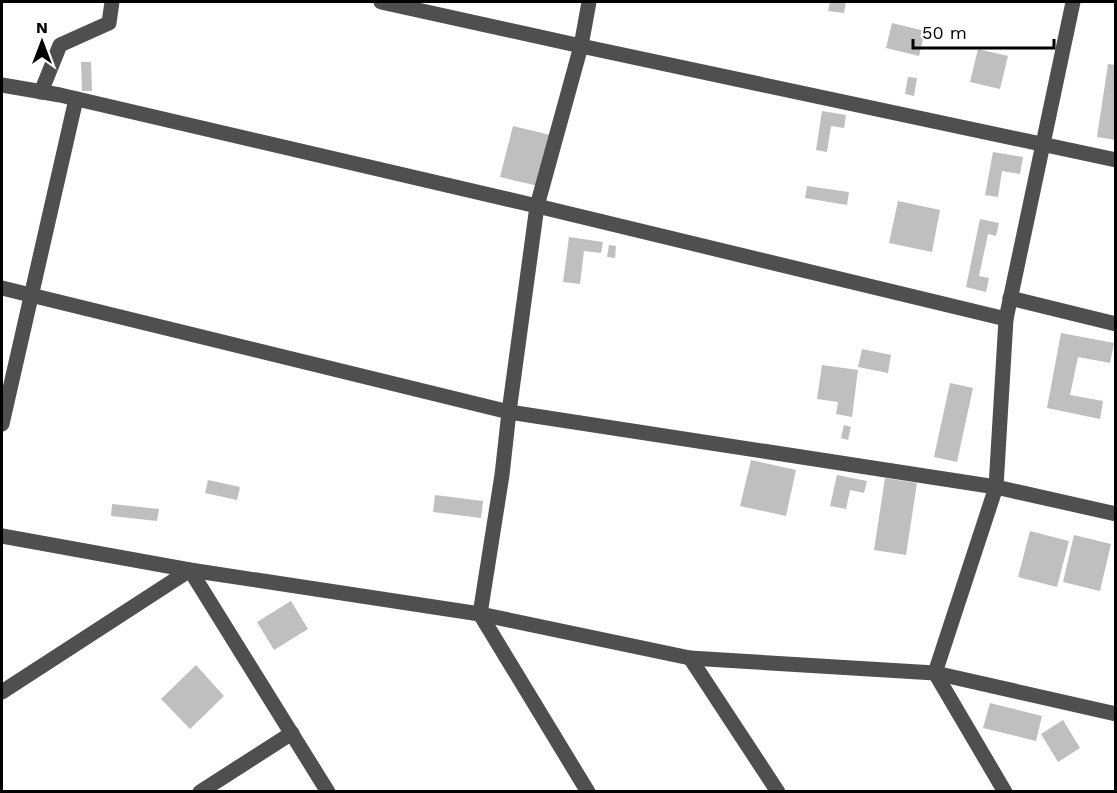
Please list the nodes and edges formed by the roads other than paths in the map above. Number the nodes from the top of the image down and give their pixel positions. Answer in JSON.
{"nodes":[{"id":1,"x":112,"y":2,"type":"edge"},
{"id":2,"x":381,"y":2,"type":"edge"},
{"id":3,"x":589,"y":2,"type":"edge"},
{"id":4,"x":1073,"y":2,"type":"edge"},
{"id":5,"x":581,"y":46,"type":"junction"},
{"id":6,"x":2,"y":85,"type":"edge"},
{"id":7,"x":41,"y":92,"type":"junction"},
{"id":8,"x":76,"y":99,"type":"junction"},
{"id":9,"x":1042,"y":144,"type":"junction"},
{"id":10,"x":1116,"y":160,"type":"edge"},
{"id":11,"x":537,"y":206,"type":"junction"},
{"id":12,"x":2,"y":288,"type":"edge"},
{"id":13,"x":31,"y":295,"type":"junction"},
{"id":14,"x":1010,"y":298,"type":"junction"},
{"id":15,"x":1006,"y":319,"type":"junction"},
{"id":16,"x":1116,"y":324,"type":"edge"},
{"id":17,"x":509,"y":412,"type":"junction"},
{"id":18,"x":2,"y":424,"type":"edge"},
{"id":19,"x":996,"y":487,"type":"junction"},
{"id":20,"x":1116,"y":514,"type":"edge"},
{"id":21,"x":2,"y":536,"type":"edge"},
{"id":22,"x":190,"y":570,"type":"junction"},
{"id":23,"x":480,"y":614,"type":"junction"},
{"id":24,"x":690,"y":658,"type":"junction"},
{"id":25,"x":935,"y":673,"type":"junction"},
{"id":26,"x":2,"y":692,"type":"edge"},
{"id":27,"x":1116,"y":714,"type":"edge"},
{"id":28,"x":292,"y":733,"type":"junction"},
{"id":29,"x":200,"y":792,"type":"edge"},
{"id":30,"x":328,"y":792,"type":"edge"},
{"id":31,"x":588,"y":792,"type":"edge"},
{"id":32,"x":778,"y":792,"type":"edge"},
{"id":33,"x":1005,"y":792,"type":"edge"}],
"edges":[{"from":1,"to":7,"type":"street"},
{"from":2,"to":5,"type":"street"},
{"from":3,"to":5,"type":"street"},
{"from":4,"to":9,"type":"street"},
{"from":5,"to":9,"type":"street"},
{"from":5,"to":11,"type":"street"},
{"from":6,"to":7,"type":"street"},
{"from":7,"to":8,"type":"street"},
{"from":8,"to":11,"type":"street"},
{"from":8,"to":13,"type":"street"},
{"from":9,"to":10,"type":"street"},
{"from":9,"to":14,"type":"street"},
{"from":11,"to":15,"type":"street"},
{"from":11,"to":17,"type":"street"},
{"from":12,"to":13,"type":"street"},
{"from":13,"to":17,"type":"street"},
{"from":13,"to":18,"type":"street"},
{"from":14,"to":15,"type":"street"},
{"from":14,"to":16,"type":"street"},
{"from":15,"to":19,"type":"street"},
{"from":17,"to":19,"type":"street"},
{"from":17,"to":23,"type":"street"},
{"from":19,"to":20,"type":"street"},
{"from":19,"to":25,"type":"street"},
{"from":21,"to":22,"type":"street"},
{"from":22,"to":23,"type":"street"},
{"from":22,"to":26,"type":"street"},
{"from":22,"to":28,"type":"street"},
{"from":23,"to":24,"type":"street"},
{"from":23,"to":31,"type":"street"},
{"from":24,"to":25,"type":"street"},
{"from":24,"to":32,"type":"street"},
{"from":25,"to":27,"type":"street"},
{"from":25,"to":33,"type":"street"},
{"from":28,"to":29,"type":"street"},
{"from":28,"to":30,"type":"street"}]}
